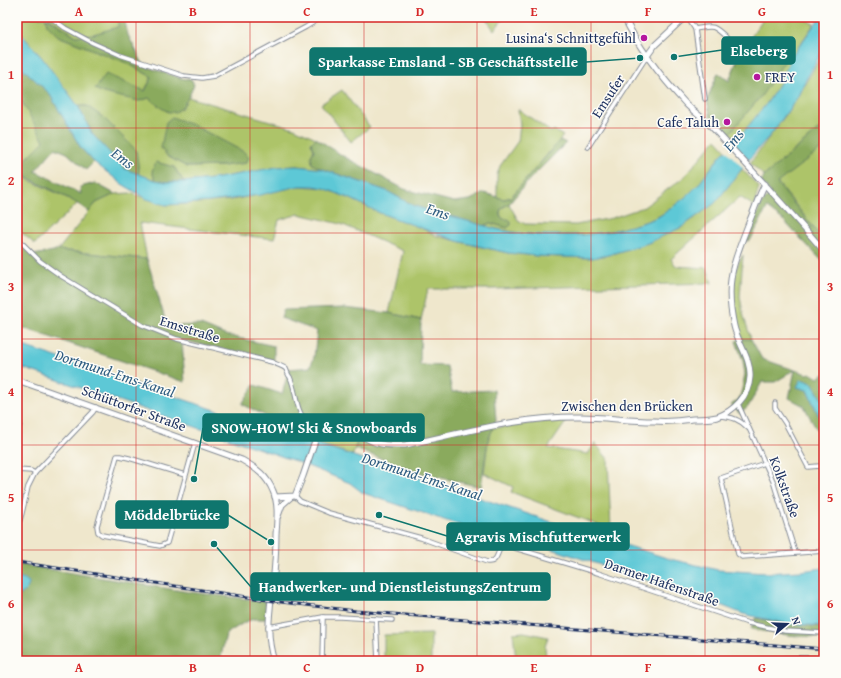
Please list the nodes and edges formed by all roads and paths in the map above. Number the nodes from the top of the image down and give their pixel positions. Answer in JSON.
{"nodes":[{"id":1,"x":50,"y":17,"type":"edge"},
{"id":2,"x":322,"y":17,"type":"edge"},
{"id":3,"x":624,"y":17,"type":"edge"},
{"id":4,"x":684,"y":18,"type":"edge"},
{"id":5,"x":695,"y":29,"type":"junction"},
{"id":6,"x":726,"y":37,"type":"dead end"},
{"id":7,"x":647,"y":56,"type":"junction"},
{"id":8,"x":705,"y":99,"type":"dead end"},
{"id":9,"x":588,"y":147,"type":"dead end"},
{"id":10,"x":765,"y":184,"type":"junction"},
{"id":11,"x":17,"y":238,"type":"edge"},
{"id":12,"x":824,"y":251,"type":"edge"},
{"id":13,"x":17,"y":380,"type":"edge"},
{"id":14,"x":775,"y":403,"type":"dead end"},
{"id":15,"x":738,"y":404,"type":"junction"},
{"id":16,"x":96,"y":407,"type":"junction"},
{"id":17,"x":719,"y":416,"type":"junction"},
{"id":18,"x":17,"y":419,"type":"edge"},
{"id":19,"x":750,"y":430,"type":"junction"},
{"id":20,"x":17,"y":431,"type":"edge"},
{"id":21,"x":318,"y":431,"type":"junction"},
{"id":22,"x":195,"y":443,"type":"junction"},
{"id":23,"x":765,"y":463,"type":"junction"},
{"id":24,"x":17,"y":470,"type":"edge"},
{"id":25,"x":35,"y":473,"type":"junction"},
{"id":26,"x":185,"y":475,"type":"junction"},
{"id":27,"x":824,"y":476,"type":"edge"},
{"id":28,"x":293,"y":496,"type":"junction"},
{"id":29,"x":275,"y":497,"type":"junction"},
{"id":30,"x":277,"y":517,"type":"junction"},
{"id":31,"x":17,"y":523,"type":"edge"},
{"id":32,"x":824,"y":550,"type":"edge"},
{"id":33,"x":795,"y":552,"type":"junction"},
{"id":34,"x":323,"y":617,"type":"junction"},
{"id":35,"x":376,"y":620,"type":"junction"},
{"id":36,"x":392,"y":620,"type":"dead end"},
{"id":37,"x":268,"y":627,"type":"junction"},
{"id":38,"x":824,"y":634,"type":"edge"},
{"id":39,"x":824,"y":659,"type":"edge"},
{"id":40,"x":274,"y":661,"type":"edge"},
{"id":41,"x":322,"y":661,"type":"edge"},
{"id":42,"x":378,"y":661,"type":"edge"},
{"id":43,"x":769,"y":661,"type":"edge"}],
"edges":[{"from":1,"to":2,"type":"street"},
{"from":3,"to":7,"type":"street"},
{"from":4,"to":5,"type":"street"},
{"from":4,"to":7,"type":"street"},
{"from":5,"to":6,"type":"street"},
{"from":5,"to":8,"type":"street"},
{"from":7,"to":9,"type":"street","name":"Emsufer"},
{"from":7,"to":10,"type":"street"},
{"from":10,"to":12,"type":"street"},
{"from":10,"to":15,"type":"street","name":"Zwischen den Brücken"},
{"from":11,"to":21,"type":"street","name":"Emsstraße"},
{"from":13,"to":16,"type":"street","name":"Schüttorfer Straße"},
{"from":14,"to":27,"type":"street"},
{"from":15,"to":17,"type":"street","name":"Zwischen den Brücken"},
{"from":15,"to":19,"type":"street","name":"Kolkstraße"},
{"from":16,"to":22,"type":"street","name":"Schüttorfer Straße"},
{"from":16,"to":25,"type":"street"},
{"from":17,"to":19,"type":"street","name":"Kolkstraße"},
{"from":17,"to":21,"type":"street","name":"Zwischen den Brücken"},
{"from":18,"to":20,"type":"street"},
{"from":19,"to":23,"type":"street","name":"Kolkstraße"},
{"from":21,"to":28,"type":"street"},
{"from":22,"to":26,"type":"street"},
{"from":22,"to":29,"type":"street","name":"Schüttorfer Straße"},
{"from":23,"to":33,"type":"street","name":"Kolkstraße"},
{"from":23,"to":33,"type":"street"},
{"from":24,"to":25,"type":"street"},
{"from":25,"to":31,"type":"street"},
{"from":26,"to":26,"type":"street"},
{"from":28,"to":29,"type":"street"},
{"from":28,"to":30,"type":"street"},
{"from":28,"to":38,"type":"street","name":"Darmer Hafenstraße"},
{"from":29,"to":30,"type":"street","name":"Schüttorfer Straße"},
{"from":30,"to":37,"type":"street","name":"Schüttorfer Straße"},
{"from":32,"to":33,"type":"street"},
{"from":34,"to":35,"type":"street"},
{"from":34,"to":37,"type":"street"},
{"from":34,"to":41,"type":"street"},
{"from":35,"to":36,"type":"street"},
{"from":35,"to":42,"type":"street"},
{"from":37,"to":40,"type":"street","name":"Schüttorfer Straße"},
{"from":39,"to":43,"type":"street"}]}
